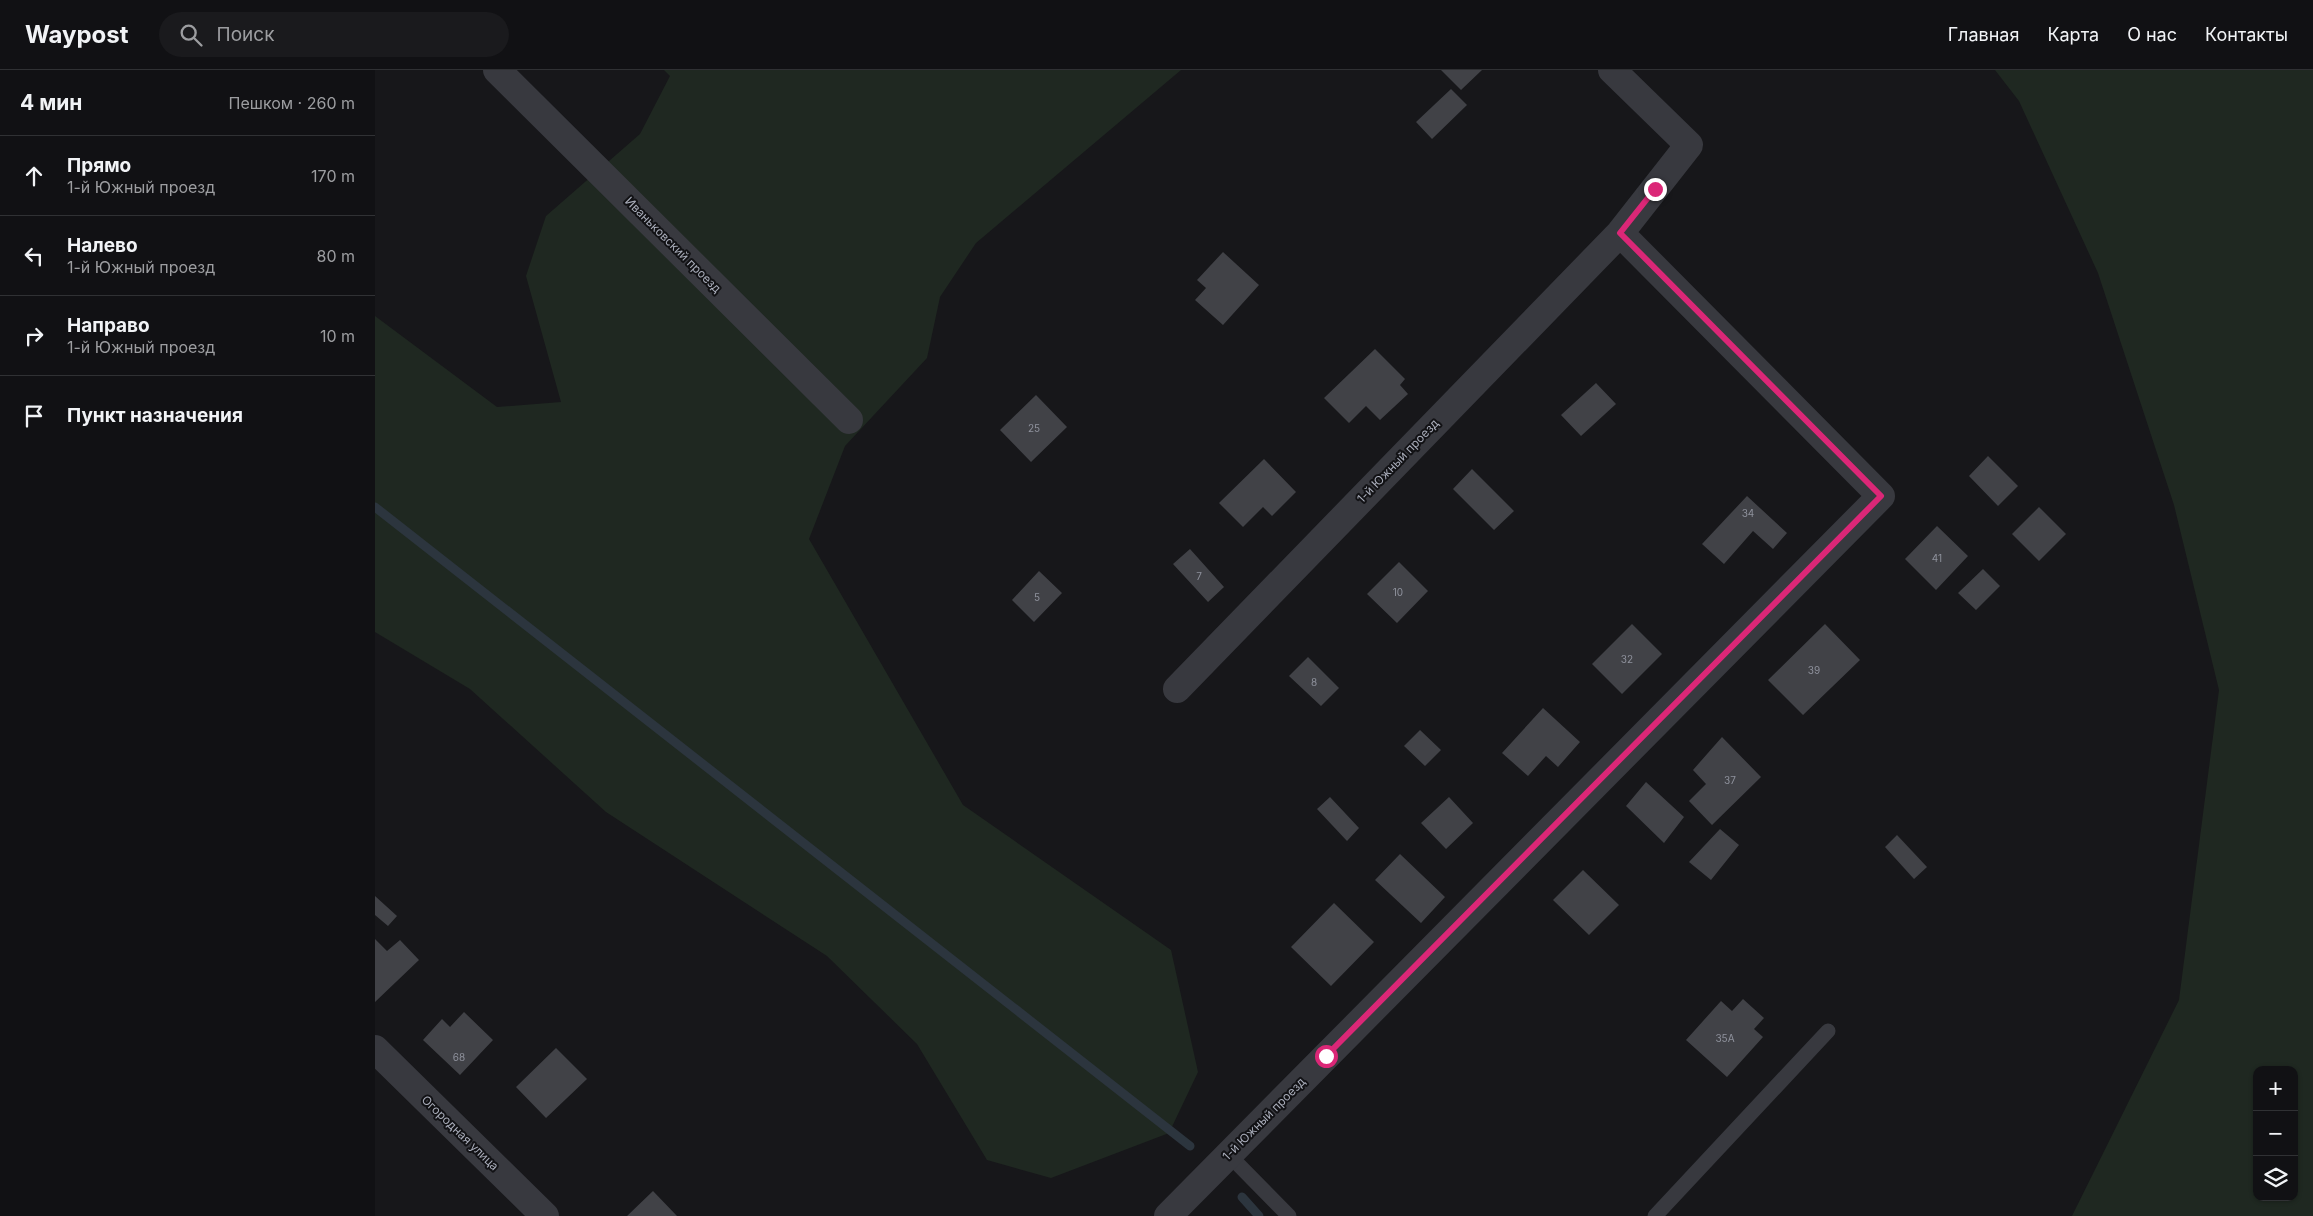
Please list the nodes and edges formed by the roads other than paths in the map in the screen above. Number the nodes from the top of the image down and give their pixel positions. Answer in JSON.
{"nodes":[{"id":1,"x":497,"y":70,"type":"edge"},
{"id":2,"x":1612,"y":70,"type":"edge"},
{"id":3,"x":1620,"y":233,"type":"junction"},
{"id":4,"x":849,"y":420,"type":"dead end"},
{"id":5,"x":1177,"y":689,"type":"dead end"},
{"id":6,"x":1828,"y":1031,"type":"dead end"},
{"id":7,"x":375,"y":1049,"type":"edge"},
{"id":8,"x":1229,"y":1155,"type":"junction"},
{"id":9,"x":545,"y":1216,"type":"edge"},
{"id":10,"x":1168,"y":1216,"type":"edge"},
{"id":11,"x":1289,"y":1216,"type":"edge"},
{"id":12,"x":1655,"y":1216,"type":"edge"}],
"edges":[{"from":1,"to":4,"type":"street","name":"Иваньковский проезд"},
{"from":2,"to":3,"type":"street","name":"1-й Южный проезд"},
{"from":3,"to":5,"type":"street","name":"1-й Южный проезд"},
{"from":3,"to":8,"type":"street","name":"1-й Южный проезд"},
{"from":6,"to":12,"type":"lane"},
{"from":7,"to":9,"type":"street","name":"Огородная улица"},
{"from":8,"to":10,"type":"street","name":"1-й Южный проезд"},
{"from":8,"to":11,"type":"lane"}]}
